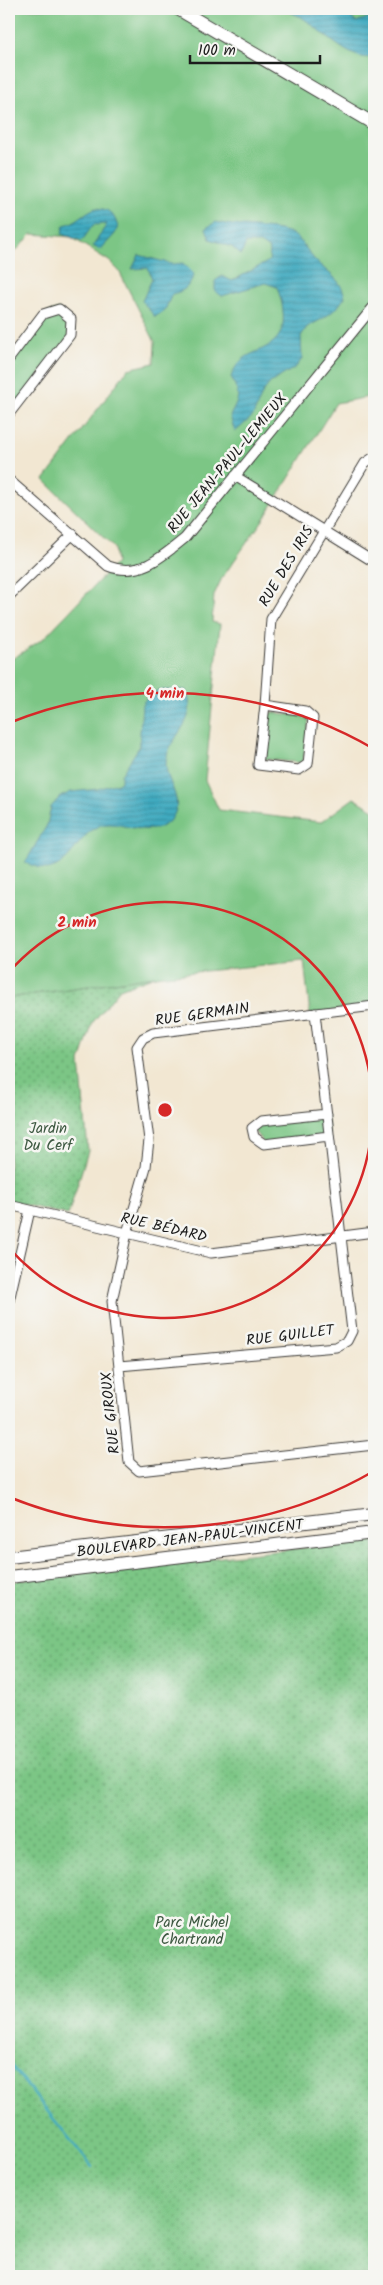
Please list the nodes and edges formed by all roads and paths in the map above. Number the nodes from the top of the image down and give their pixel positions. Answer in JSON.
{"nodes":[{"id":1,"x":178,"y":9,"type":"edge"},
{"id":2,"x":374,"y":124,"type":"edge"},
{"id":3,"x":374,"y":306,"type":"edge"},
{"id":4,"x":9,"y":359,"type":"edge"},
{"id":5,"x":9,"y":414,"type":"edge"},
{"id":6,"x":374,"y":457,"type":"edge"},
{"id":7,"x":235,"y":476,"type":"junction"},
{"id":8,"x":9,"y":480,"type":"edge"},
{"id":9,"x":324,"y":531,"type":"junction"},
{"id":10,"x":73,"y":534,"type":"junction"},
{"id":11,"x":374,"y":562,"type":"edge"},
{"id":12,"x":9,"y":596,"type":"edge"},
{"id":13,"x":265,"y":705,"type":"junction"},
{"id":14,"x":374,"y":1006,"type":"edge"},
{"id":15,"x":315,"y":1013,"type":"junction"},
{"id":16,"x":327,"y":1114,"type":"junction"},
{"id":17,"x":329,"y":1136,"type":"junction"},
{"id":18,"x":9,"y":1205,"type":"edge"},
{"id":19,"x":30,"y":1210,"type":"junction"},
{"id":20,"x":374,"y":1232,"type":"edge"},
{"id":21,"x":127,"y":1233,"type":"junction"},
{"id":22,"x":341,"y":1236,"type":"junction"},
{"id":23,"x":9,"y":1301,"type":"edge"},
{"id":24,"x":119,"y":1366,"type":"junction"},
{"id":25,"x":374,"y":1445,"type":"edge"},
{"id":26,"x":374,"y":1514,"type":"edge"},
{"id":27,"x":374,"y":1533,"type":"edge"},
{"id":28,"x":9,"y":1557,"type":"edge"},
{"id":29,"x":9,"y":1577,"type":"edge"}],
"edges":[{"from":1,"to":2,"type":"street"},
{"from":3,"to":7,"type":"street","name":"RUE JEAN-PAUL-LEMIEUX"},
{"from":4,"to":5,"type":"street"},
{"from":6,"to":9,"type":"street","name":"RUE DES IRIS"},
{"from":7,"to":9,"type":"street"},
{"from":7,"to":10,"type":"street","name":"RUE JEAN-PAUL-LEMIEUX"},
{"from":8,"to":10,"type":"street","name":"RUE JEAN-PAUL-LEMIEUX"},
{"from":9,"to":11,"type":"street"},
{"from":9,"to":13,"type":"street","name":"RUE DES IRIS"},
{"from":10,"to":12,"type":"street"},
{"from":13,"to":13,"type":"street","name":"RUE DES IRIS"},
{"from":14,"to":15,"type":"street","name":"RUE GERMAIN"},
{"from":15,"to":16,"type":"street","name":"RUE GUILLET"},
{"from":15,"to":21,"type":"street","name":"RUE GERMAIN"},
{"from":16,"to":17,"type":"street","name":"RUE GUILLET"},
{"from":16,"to":17,"type":"street"},
{"from":17,"to":22,"type":"street","name":"RUE GUILLET"},
{"from":18,"to":19,"type":"street","name":"RUE BÉDARD"},
{"from":19,"to":21,"type":"street","name":"RUE BÉDARD"},
{"from":19,"to":23,"type":"street"},
{"from":20,"to":22,"type":"street","name":"RUE BÉDARD"},
{"from":21,"to":22,"type":"street","name":"RUE BÉDARD"},
{"from":21,"to":24,"type":"street","name":"RUE GIROUX"},
{"from":22,"to":24,"type":"street","name":"RUE GUILLET"},
{"from":24,"to":25,"type":"street","name":"RUE GIROUX"},
{"from":26,"to":28,"type":"street","name":"BOULEVARD JEAN-PAUL-VINCENT"},
{"from":27,"to":29,"type":"street","name":"BOULEVARD JEAN-PAUL-VINCENT"}]}
